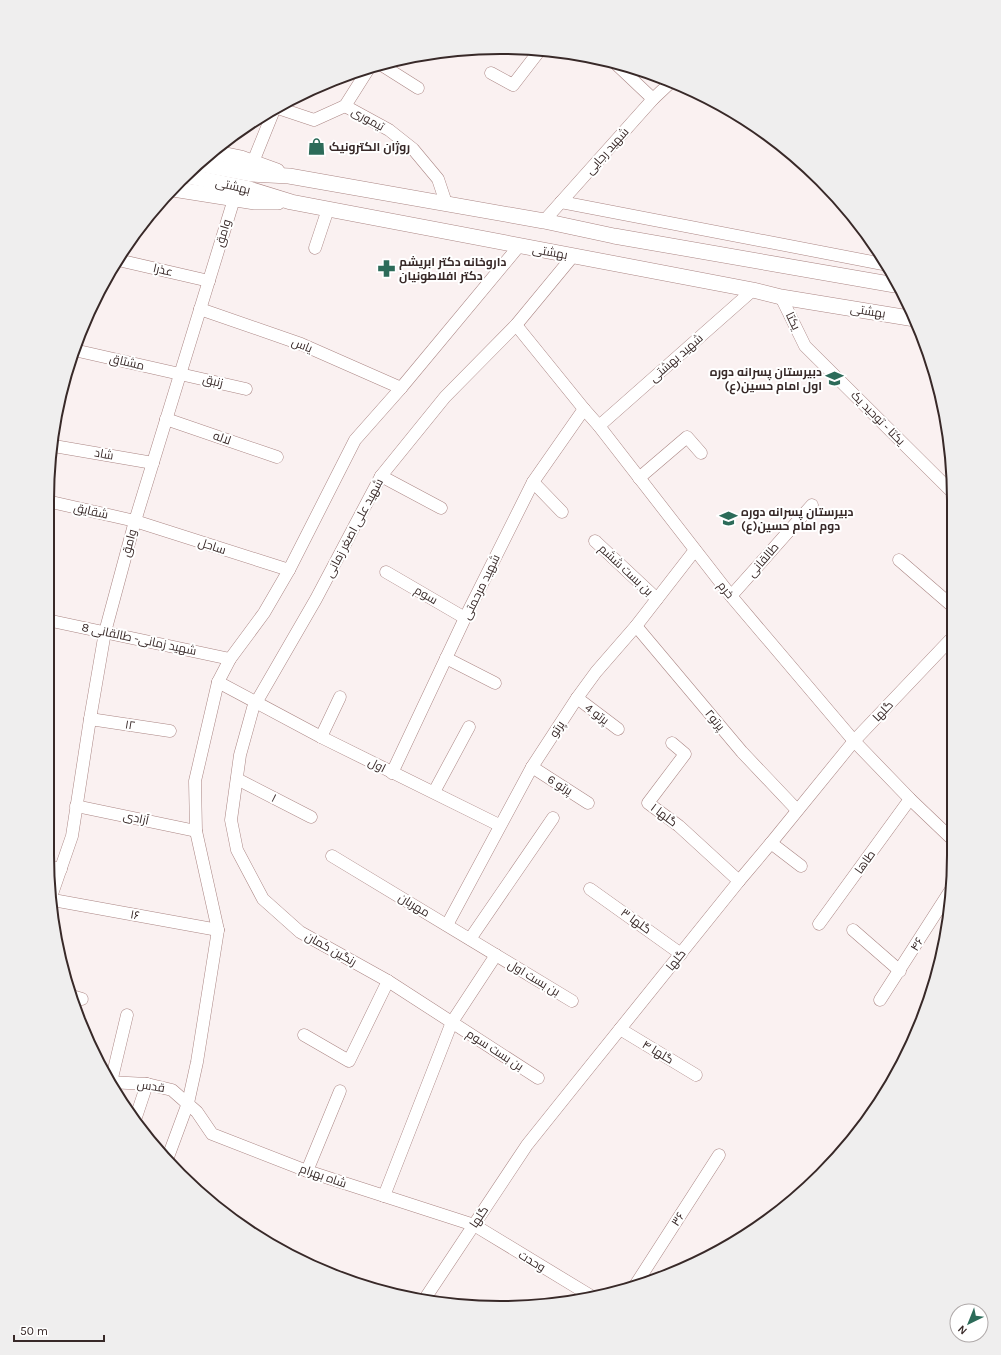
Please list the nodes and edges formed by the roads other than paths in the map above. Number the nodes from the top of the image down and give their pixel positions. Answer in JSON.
{"nodes":[{"id":1,"x":536,"y":56,"type":"edge"},
{"id":2,"x":387,"y":69,"type":"edge"},
{"id":3,"x":624,"y":72,"type":"edge"},
{"id":4,"x":491,"y":73,"type":"dead end"},
{"id":5,"x":364,"y":76,"type":"edge"},
{"id":6,"x":666,"y":86,"type":"edge"},
{"id":7,"x":418,"y":88,"type":"dead end"},
{"id":8,"x":653,"y":99,"type":"junction"},
{"id":9,"x":345,"y":106,"type":"junction"},
{"id":10,"x":284,"y":110,"type":"edge"},
{"id":11,"x":271,"y":118,"type":"edge"},
{"id":12,"x":220,"y":154,"type":"edge"},
{"id":13,"x":253,"y":162,"type":"junction"},
{"id":14,"x":206,"y":165,"type":"edge"},
{"id":15,"x":290,"y":176,"type":"junction"},
{"id":16,"x":193,"y":177,"type":"edge"},
{"id":17,"x":180,"y":190,"type":"edge"},
{"id":18,"x":234,"y":199,"type":"junction"},
{"id":19,"x":290,"y":202,"type":"junction"},
{"id":20,"x":561,"y":202,"type":"junction"},
{"id":21,"x":446,"y":204,"type":"junction"},
{"id":22,"x":328,"y":209,"type":"junction"},
{"id":23,"x":544,"y":221,"type":"junction"},
{"id":24,"x":519,"y":246,"type":"junction"},
{"id":25,"x":314,"y":248,"type":"dead end"},
{"id":26,"x":572,"y":256,"type":"junction"},
{"id":27,"x":123,"y":261,"type":"edge"},
{"id":28,"x":879,"y":263,"type":"edge"},
{"id":29,"x":209,"y":281,"type":"junction"},
{"id":30,"x":891,"y":284,"type":"edge"},
{"id":31,"x":753,"y":290,"type":"junction"},
{"id":32,"x":781,"y":297,"type":"junction"},
{"id":33,"x":200,"y":309,"type":"junction"},
{"id":34,"x":908,"y":318,"type":"edge"},
{"id":35,"x":516,"y":325,"type":"junction"},
{"id":36,"x":805,"y":346,"type":"joint"},
{"id":37,"x":80,"y":351,"type":"edge"},
{"id":38,"x":180,"y":374,"type":"junction"},
{"id":39,"x":401,"y":388,"type":"junction"},
{"id":40,"x":246,"y":389,"type":"dead end"},
{"id":41,"x":584,"y":409,"type":"junction"},
{"id":42,"x":166,"y":419,"type":"junction"},
{"id":43,"x":598,"y":426,"type":"junction"},
{"id":44,"x":58,"y":447,"type":"edge"},
{"id":45,"x":701,"y":453,"type":"dead end"},
{"id":46,"x":277,"y":457,"type":"dead end"},
{"id":47,"x":153,"y":463,"type":"junction"},
{"id":48,"x":381,"y":476,"type":"junction"},
{"id":49,"x":639,"y":478,"type":"junction"},
{"id":50,"x":533,"y":482,"type":"junction"},
{"id":51,"x":947,"y":487,"type":"edge"},
{"id":52,"x":54,"y":503,"type":"edge"},
{"id":53,"x":812,"y":505,"type":"dead end"},
{"id":54,"x":441,"y":508,"type":"dead end"},
{"id":55,"x":562,"y":512,"type":"dead end"},
{"id":56,"x":135,"y":521,"type":"junction"},
{"id":57,"x":595,"y":541,"type":"dead end"},
{"id":58,"x":695,"y":550,"type":"junction"},
{"id":59,"x":899,"y":560,"type":"dead end"},
{"id":60,"x":289,"y":570,"type":"junction"},
{"id":61,"x":386,"y":572,"type":"dead end"},
{"id":62,"x":731,"y":596,"type":"junction"},
{"id":63,"x":657,"y":599,"type":"junction"},
{"id":64,"x":947,"y":602,"type":"edge"},
{"id":65,"x":465,"y":618,"type":"junction"},
{"id":66,"x":54,"y":623,"type":"edge"},
{"id":67,"x":636,"y":626,"type":"junction"},
{"id":68,"x":105,"y":632,"type":"junction"},
{"id":69,"x":947,"y":643,"type":"edge"},
{"id":70,"x":446,"y":658,"type":"junction"},
{"id":71,"x":230,"y":659,"type":"junction"},
{"id":72,"x":218,"y":682,"type":"junction"},
{"id":73,"x":495,"y":683,"type":"dead end"},
{"id":74,"x":340,"y":697,"type":"dead end"},
{"id":75,"x":577,"y":698,"type":"junction"},
{"id":76,"x":256,"y":703,"type":"junction"},
{"id":77,"x":90,"y":719,"type":"junction"},
{"id":78,"x":469,"y":727,"type":"dead end"},
{"id":79,"x":618,"y":729,"type":"dead end"},
{"id":80,"x":170,"y":731,"type":"dead end"},
{"id":81,"x":321,"y":736,"type":"junction"},
{"id":82,"x":854,"y":741,"type":"junction"},
{"id":83,"x":672,"y":743,"type":"dead end"},
{"id":84,"x":532,"y":767,"type":"junction"},
{"id":85,"x":392,"y":773,"type":"junction"},
{"id":86,"x":237,"y":779,"type":"junction"},
{"id":87,"x":434,"y":792,"type":"junction"},
{"id":88,"x":910,"y":799,"type":"junction"},
{"id":89,"x":588,"y":803,"type":"dead end"},
{"id":90,"x":76,"y":806,"type":"junction"},
{"id":91,"x":797,"y":810,"type":"junction"},
{"id":92,"x":311,"y":817,"type":"dead end"},
{"id":93,"x":553,"y":818,"type":"dead end"},
{"id":94,"x":499,"y":825,"type":"junction"},
{"id":95,"x":947,"y":830,"type":"edge"},
{"id":96,"x":196,"y":831,"type":"junction"},
{"id":97,"x":771,"y":843,"type":"junction"},
{"id":98,"x":237,"y":850,"type":"joint"},
{"id":99,"x":332,"y":856,"type":"dead end"},
{"id":100,"x":801,"y":866,"type":"dead end"},
{"id":101,"x":54,"y":867,"type":"edge"},
{"id":102,"x":61,"y":869,"type":"junction"},
{"id":103,"x":739,"y":881,"type":"junction"},
{"id":104,"x":55,"y":885,"type":"edge"},
{"id":105,"x":590,"y":889,"type":"dead end"},
{"id":106,"x":944,"y":900,"type":"edge"},
{"id":107,"x":57,"y":901,"type":"edge"},
{"id":108,"x":819,"y":924,"type":"dead end"},
{"id":109,"x":446,"y":925,"type":"junction"},
{"id":110,"x":218,"y":930,"type":"junction"},
{"id":111,"x":853,"y":930,"type":"dead end"},
{"id":112,"x":470,"y":939,"type":"junction"},
{"id":113,"x":681,"y":954,"type":"junction"},
{"id":114,"x":496,"y":955,"type":"junction"},
{"id":115,"x":900,"y":971,"type":"junction"},
{"id":116,"x":388,"y":981,"type":"junction"},
{"id":117,"x":880,"y":1000,"type":"dead end"},
{"id":118,"x":572,"y":1001,"type":"dead end"},
{"id":119,"x":128,"y":1015,"type":"dead end"},
{"id":120,"x":452,"y":1022,"type":"junction"},
{"id":121,"x":620,"y":1029,"type":"junction"},
{"id":122,"x":304,"y":1035,"type":"dead end"},
{"id":123,"x":112,"y":1074,"type":"edge"},
{"id":124,"x":696,"y":1075,"type":"dead end"},
{"id":125,"x":538,"y":1078,"type":"dead end"},
{"id":126,"x":117,"y":1082,"type":"edge"},
{"id":127,"x":147,"y":1084,"type":"junction"},
{"id":128,"x":340,"y":1092,"type":"dead end"},
{"id":129,"x":188,"y":1103,"type":"junction"},
{"id":130,"x":137,"y":1114,"type":"edge"},
{"id":131,"x":169,"y":1154,"type":"edge"},
{"id":132,"x":719,"y":1155,"type":"dead end"},
{"id":133,"x":307,"y":1171,"type":"junction"},
{"id":134,"x":384,"y":1196,"type":"junction"},
{"id":135,"x":474,"y":1225,"type":"junction"},
{"id":136,"x":640,"y":1278,"type":"edge"},
{"id":137,"x":585,"y":1292,"type":"edge"},
{"id":138,"x":428,"y":1295,"type":"edge"}],
"edges":[{"from":1,"to":4,"type":"street"},
{"from":2,"to":7,"type":"street"},
{"from":3,"to":8,"type":"street"},
{"from":5,"to":9,"type":"street","name":"تیموری"},
{"from":6,"to":8,"type":"street","name":"شهید رجایی"},
{"from":8,"to":20,"type":"street","name":"شهید رجایی"},
{"from":9,"to":10,"type":"street"},
{"from":9,"to":21,"type":"street","name":"تیموری"},
{"from":11,"to":13,"type":"street"},
{"from":12,"to":13,"type":"main road"},
{"from":13,"to":15,"type":"main road"},
{"from":14,"to":15,"type":"main road","name":"بهشتی"},
{"from":15,"to":21,"type":"main road","name":"بهشتی"},
{"from":16,"to":19,"type":"main road","name":"بهشتی"},
{"from":17,"to":18,"type":"main road"},
{"from":18,"to":19,"type":"main road"},
{"from":18,"to":29,"type":"street","name":"وامق"},
{"from":19,"to":22,"type":"main road","name":"بهشتی"},
{"from":20,"to":23,"type":"street","name":"شهید رجایی"},
{"from":20,"to":28,"type":"street"},
{"from":21,"to":23,"type":"main road","name":"بهشتی"},
{"from":22,"to":24,"type":"main road","name":"بهشتی"},
{"from":22,"to":25,"type":"street"},
{"from":23,"to":30,"type":"main road","name":"بهشتی"},
{"from":24,"to":26,"type":"main road","name":"بهشتی"},
{"from":24,"to":39,"type":"street"},
{"from":26,"to":31,"type":"main road","name":"بهشتی"},
{"from":26,"to":35,"type":"street","name":"شهید علی اصغر زمانی"},
{"from":27,"to":29,"type":"street","name":"عذرا"},
{"from":29,"to":33,"type":"street","name":"وامق"},
{"from":31,"to":32,"type":"main road","name":"بهشتی"},
{"from":31,"to":43,"type":"street","name":"شهید بهشتی"},
{"from":32,"to":34,"type":"main road","name":"بهشتی"},
{"from":32,"to":36,"type":"street","name":"یکتا"},
{"from":33,"to":38,"type":"street","name":"وامق"},
{"from":33,"to":39,"type":"street","name":"یاس"},
{"from":35,"to":41,"type":"street","name":"خرم"},
{"from":35,"to":48,"type":"street","name":"شهید علی اصغر زمانی"},
{"from":36,"to":51,"type":"street","name":"یکتا - توحید یک"},
{"from":37,"to":38,"type":"street","name":"مشتاق"},
{"from":38,"to":40,"type":"street","name":"زنبق"},
{"from":38,"to":42,"type":"street","name":"وامق"},
{"from":39,"to":60,"type":"street"},
{"from":41,"to":43,"type":"street","name":"خرم"},
{"from":41,"to":50,"type":"street","name":"شهید مرحمتی"},
{"from":42,"to":46,"type":"street","name":"لاله"},
{"from":42,"to":47,"type":"street","name":"وامق"},
{"from":43,"to":49,"type":"street","name":"خرم"},
{"from":44,"to":47,"type":"street","name":"شاد"},
{"from":45,"to":49,"type":"street"},
{"from":47,"to":56,"type":"street","name":"وامق"},
{"from":48,"to":54,"type":"street"},
{"from":48,"to":76,"type":"street","name":"شهید علی اصغر زمانی"},
{"from":49,"to":58,"type":"street","name":"خرم"},
{"from":50,"to":55,"type":"street"},
{"from":50,"to":65,"type":"street","name":"شهید مرحمتی"},
{"from":52,"to":56,"type":"street","name":"شقایق"},
{"from":53,"to":62,"type":"street","name":"طالقانی"},
{"from":56,"to":60,"type":"street","name":"ساحل"},
{"from":56,"to":68,"type":"street","name":"وامق"},
{"from":57,"to":63,"type":"street","name":"بن بست ششم"},
{"from":58,"to":62,"type":"street","name":"خرم"},
{"from":58,"to":63,"type":"street","name":"پرتو"},
{"from":59,"to":64,"type":"street"},
{"from":60,"to":71,"type":"street"},
{"from":61,"to":65,"type":"street","name":"سوم"},
{"from":62,"to":82,"type":"street","name":"خرم"},
{"from":63,"to":67,"type":"street","name":"پرتو"},
{"from":65,"to":70,"type":"street","name":"شهید مرحمتی"},
{"from":66,"to":68,"type":"street","name":"شهید زمانی- طالقانی 8"},
{"from":67,"to":75,"type":"street","name":"پرتو"},
{"from":67,"to":91,"type":"street","name":"پرتو۲"},
{"from":68,"to":71,"type":"street","name":"شهید زمانی- طالقانی 8"},
{"from":68,"to":77,"type":"street","name":"وامق"},
{"from":69,"to":82,"type":"street","name":"گلها"},
{"from":70,"to":73,"type":"street"},
{"from":70,"to":85,"type":"street","name":"شهید مرحمتی"},
{"from":71,"to":72,"type":"street"},
{"from":72,"to":76,"type":"street","name":"اول"},
{"from":72,"to":96,"type":"street"},
{"from":74,"to":81,"type":"street"},
{"from":75,"to":79,"type":"street","name":"پرتو 4"},
{"from":75,"to":84,"type":"street","name":"پرتو"},
{"from":76,"to":81,"type":"street","name":"اول"},
{"from":76,"to":86,"type":"street","name":"شهید علی اصغر زمانی"},
{"from":77,"to":80,"type":"street","name":"۱۲"},
{"from":77,"to":90,"type":"street","name":"وامق"},
{"from":78,"to":87,"type":"street"},
{"from":81,"to":85,"type":"street","name":"اول"},
{"from":82,"to":88,"type":"street","name":"خرم"},
{"from":82,"to":91,"type":"street","name":"گلها"},
{"from":83,"to":103,"type":"street","name":"گلها ۱"},
{"from":84,"to":89,"type":"street","name":"پرتو 6"},
{"from":84,"to":94,"type":"street","name":"پرتو"},
{"from":85,"to":87,"type":"street","name":"اول"},
{"from":86,"to":92,"type":"street","name":"۱"},
{"from":86,"to":98,"type":"street","name":"شهید علی اصغر زمانی"},
{"from":87,"to":94,"type":"street","name":"اول"},
{"from":88,"to":95,"type":"street","name":"خرم"},
{"from":88,"to":108,"type":"street","name":"طاها"},
{"from":90,"to":96,"type":"street","name":"آزادی"},
{"from":90,"to":102,"type":"street","name":"وامق"},
{"from":91,"to":97,"type":"street","name":"گلها"},
{"from":93,"to":112,"type":"street"},
{"from":94,"to":109,"type":"street","name":"پرتو"},
{"from":96,"to":110,"type":"street"},
{"from":97,"to":100,"type":"street"},
{"from":97,"to":103,"type":"street","name":"گلها"},
{"from":98,"to":116,"type":"street","name":"رنگین کمان"},
{"from":99,"to":109,"type":"street","name":"مهربان"},
{"from":101,"to":102,"type":"street"},
{"from":102,"to":104,"type":"street","name":"وامق"},
{"from":103,"to":113,"type":"street","name":"گلها"},
{"from":105,"to":113,"type":"street","name":"گلها ۳"},
{"from":106,"to":115,"type":"street","name":"۴۶"},
{"from":107,"to":110,"type":"street","name":"۱۶"},
{"from":109,"to":112,"type":"street","name":"مهربان"},
{"from":110,"to":129,"type":"street"},
{"from":111,"to":115,"type":"street"},
{"from":112,"to":114,"type":"street","name":"مهربان"},
{"from":113,"to":121,"type":"street","name":"گلها"},
{"from":114,"to":118,"type":"street","name":"بن بست اول"},
{"from":114,"to":120,"type":"street"},
{"from":115,"to":117,"type":"street","name":"۴۶"},
{"from":116,"to":120,"type":"street","name":"رنگین کمان"},
{"from":116,"to":122,"type":"street"},
{"from":119,"to":123,"type":"street"},
{"from":120,"to":125,"type":"street","name":"بن بست سوم"},
{"from":120,"to":134,"type":"street"},
{"from":121,"to":124,"type":"street","name":"گلها ۴"},
{"from":121,"to":135,"type":"street","name":"گلها"},
{"from":126,"to":127,"type":"street","name":"قدس"},
{"from":127,"to":129,"type":"street","name":"قدس"},
{"from":127,"to":130,"type":"street"},
{"from":128,"to":133,"type":"street"},
{"from":129,"to":131,"type":"street"},
{"from":129,"to":133,"type":"street","name":"شاه بهرام"},
{"from":132,"to":136,"type":"street","name":"۳۶"},
{"from":133,"to":134,"type":"street","name":"شاه بهرام"},
{"from":134,"to":135,"type":"street","name":"شاه بهرام"},
{"from":135,"to":137,"type":"street","name":"وحدت"},
{"from":135,"to":138,"type":"street","name":"گلها"}]}
